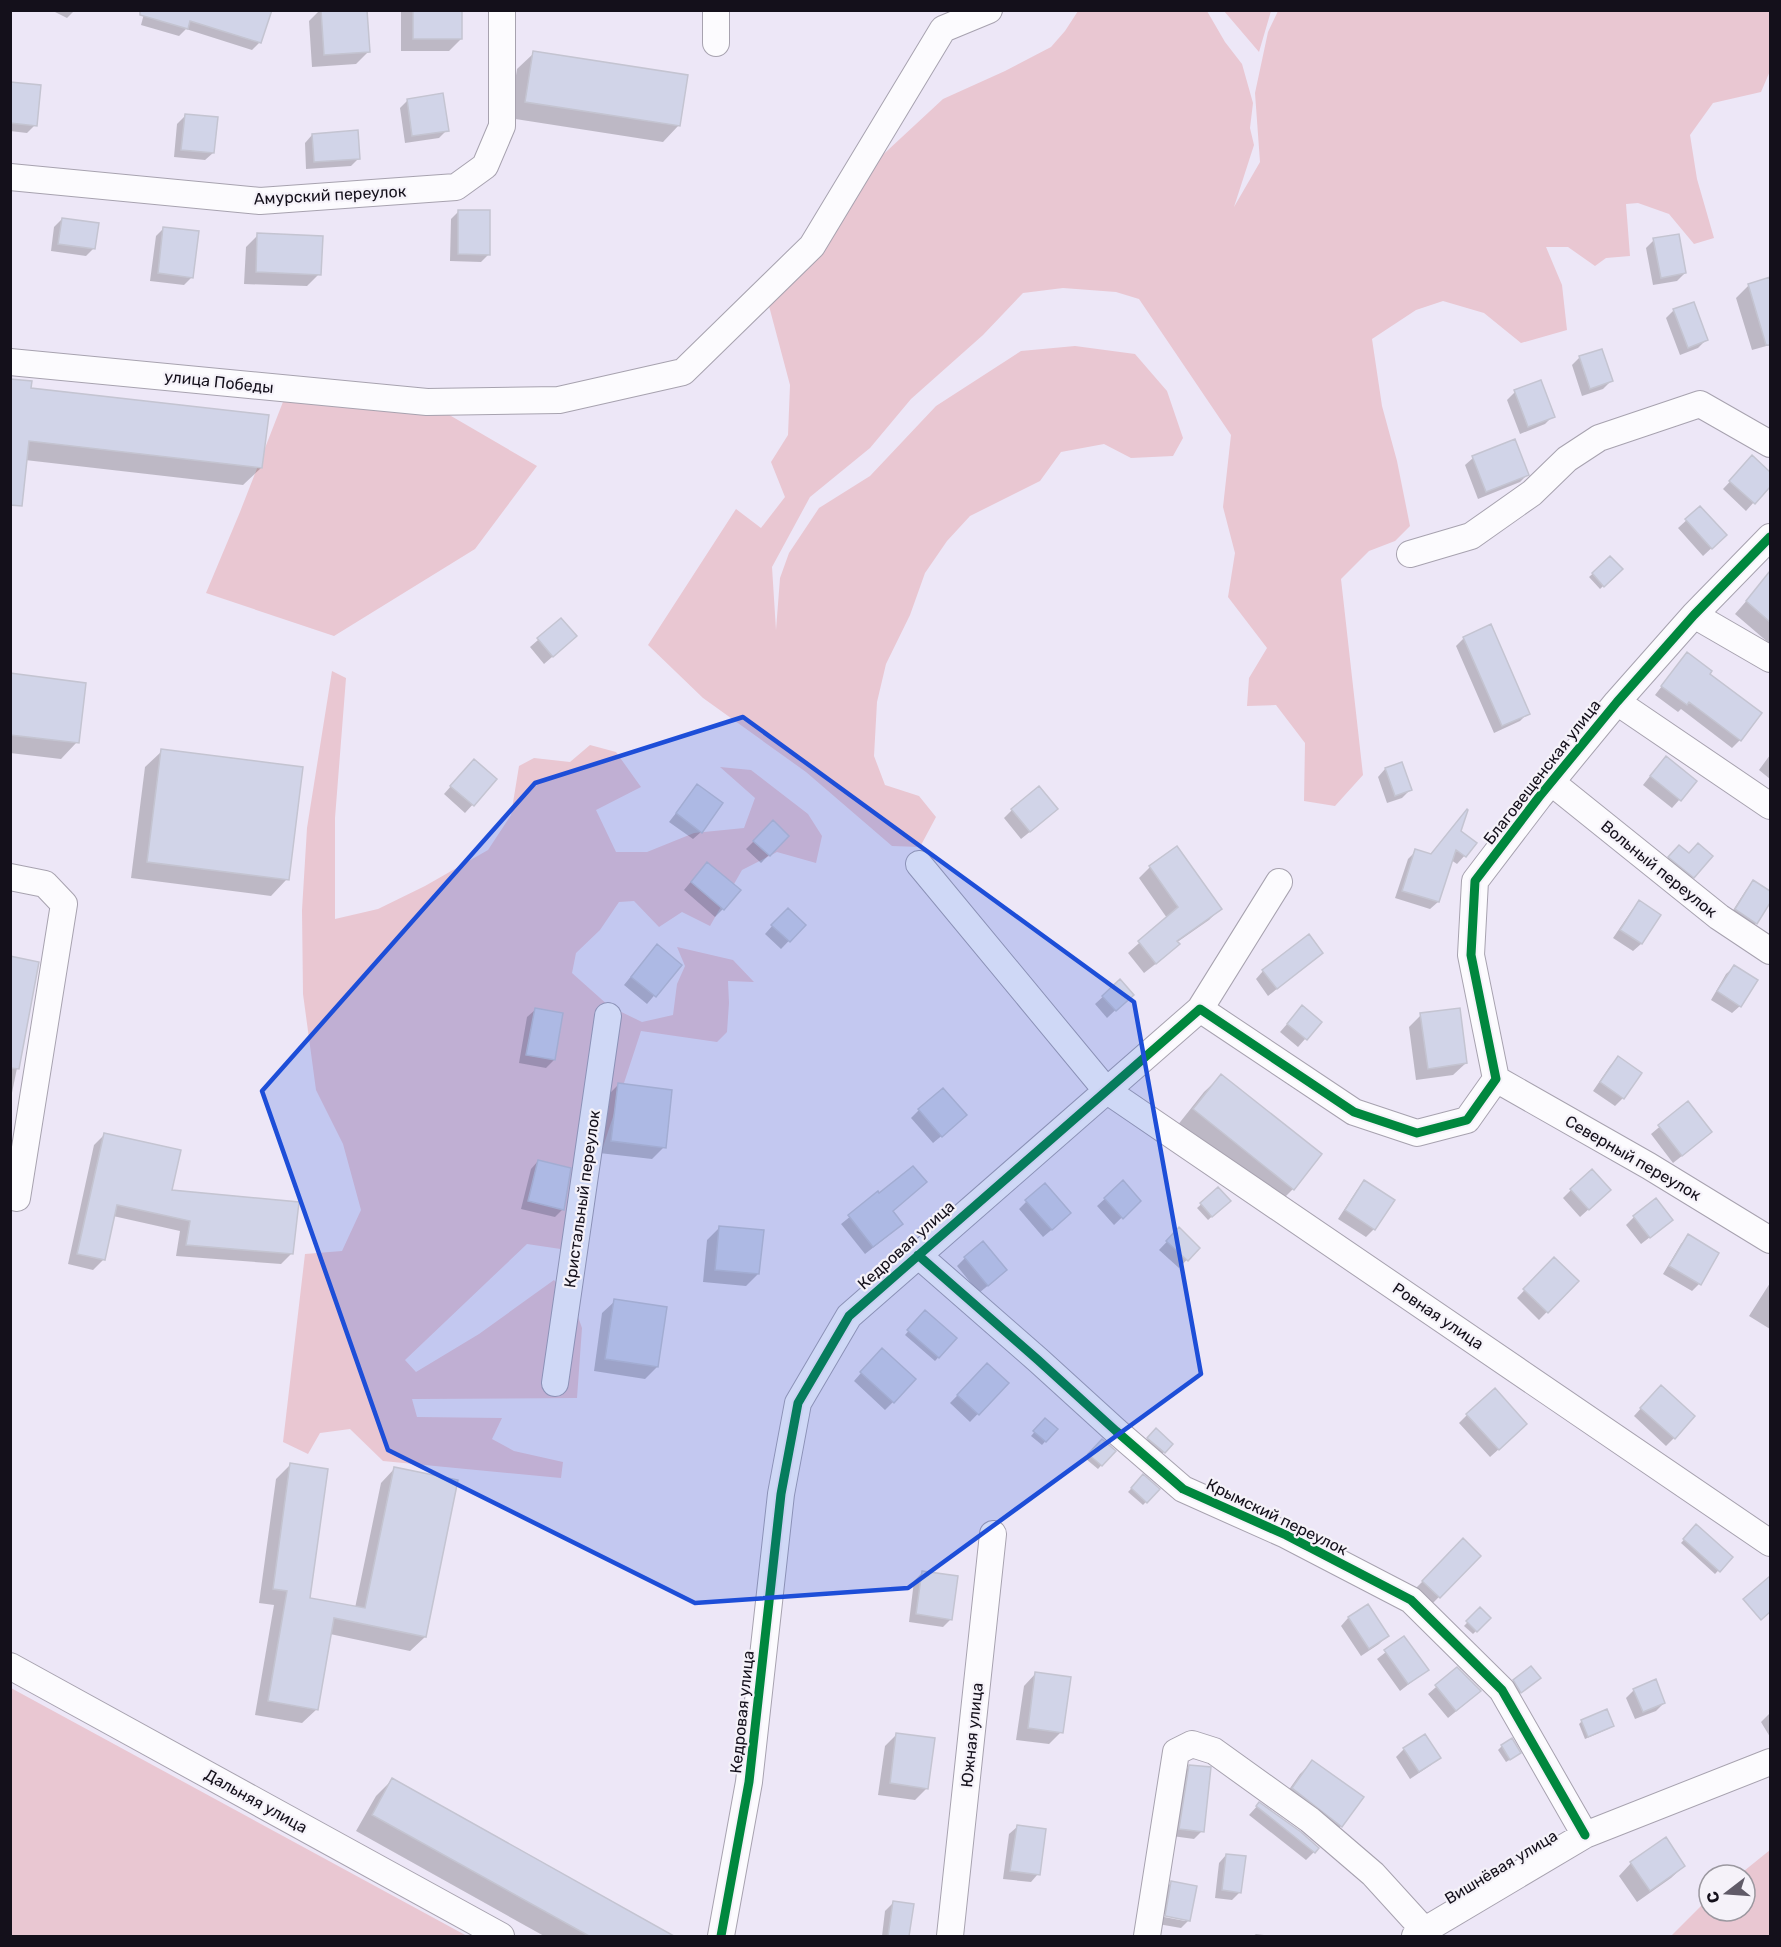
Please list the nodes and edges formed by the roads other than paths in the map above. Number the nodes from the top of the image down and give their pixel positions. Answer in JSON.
{"nodes":[{"id":1,"x":502,"y":10,"type":"edge"},
{"id":2,"x":716,"y":10,"type":"edge"},
{"id":3,"x":989,"y":10,"type":"edge"},
{"id":4,"x":716,"y":43,"type":"dead end"},
{"id":5,"x":10,"y":177,"type":"edge"},
{"id":6,"x":10,"y":362,"type":"edge"},
{"id":7,"x":1770,"y":444,"type":"edge"},
{"id":8,"x":1770,"y":537,"type":"edge"},
{"id":9,"x":1410,"y":554,"type":"dead end"},
{"id":10,"x":1694,"y":615,"type":"junction"},
{"id":11,"x":1770,"y":658,"type":"edge"},
{"id":12,"x":1617,"y":702,"type":"junction"},
{"id":13,"x":1551,"y":782,"type":"junction"},
{"id":14,"x":1770,"y":806,"type":"edge"},
{"id":15,"x":919,"y":864,"type":"dead end"},
{"id":16,"x":10,"y":877,"type":"edge"},
{"id":17,"x":1279,"y":882,"type":"dead end"},
{"id":18,"x":1770,"y":951,"type":"edge"},
{"id":19,"x":1200,"y":1009,"type":"junction"},
{"id":20,"x":608,"y":1016,"type":"dead end"},
{"id":21,"x":1496,"y":1078,"type":"junction"},
{"id":22,"x":1106,"y":1090,"type":"junction"},
{"id":23,"x":17,"y":1198,"type":"dead end"},
{"id":24,"x":1770,"y":1240,"type":"edge"},
{"id":25,"x":918,"y":1255,"type":"junction"},
{"id":26,"x":555,"y":1383,"type":"dead end"},
{"id":27,"x":993,"y":1534,"type":"dead end"},
{"id":28,"x":1770,"y":1543,"type":"edge"},
{"id":29,"x":10,"y":1666,"type":"edge"},
{"id":30,"x":1770,"y":1762,"type":"edge"},
{"id":31,"x":1585,"y":1835,"type":"junction"},
{"id":32,"x":1420,"y":1934,"type":"edge"},
{"id":33,"x":501,"y":1936,"type":"edge"},
{"id":34,"x":721,"y":1936,"type":"edge"},
{"id":35,"x":950,"y":1936,"type":"edge"},
{"id":36,"x":1146,"y":1936,"type":"edge"}],
"edges":[{"from":1,"to":5,"type":"street","name":"Амурский переулок"},
{"from":2,"to":4,"type":"street"},
{"from":3,"to":6,"type":"street","name":"улица Победы"},
{"from":7,"to":9,"type":"street"},
{"from":8,"to":10,"type":"street","name":"Благовещенская улица"},
{"from":10,"to":11,"type":"street"},
{"from":10,"to":12,"type":"street","name":"Благовещенская улица"},
{"from":12,"to":13,"type":"street","name":"Благовещенская улица"},
{"from":12,"to":14,"type":"street"},
{"from":13,"to":18,"type":"street","name":"Вольный переулок"},
{"from":13,"to":21,"type":"street","name":"Благовещенская улица"},
{"from":15,"to":22,"type":"street","name":"Ровная улица"},
{"from":16,"to":23,"type":"street"},
{"from":17,"to":19,"type":"street","name":"Кедровая улица"},
{"from":19,"to":21,"type":"street"},
{"from":19,"to":22,"type":"street","name":"Кедровая улица"},
{"from":20,"to":26,"type":"street","name":"Кристальный переулок"},
{"from":21,"to":24,"type":"street","name":"Северный переулок"},
{"from":22,"to":25,"type":"street","name":"Кедровая улица"},
{"from":22,"to":28,"type":"street","name":"Ровная улица"},
{"from":25,"to":31,"type":"street","name":"Крымский переулок"},
{"from":25,"to":34,"type":"street","name":"Кедровая улица"},
{"from":27,"to":35,"type":"street","name":"Южная улица"},
{"from":29,"to":33,"type":"street","name":"Дальняя улица"},
{"from":30,"to":31,"type":"street","name":"Вишнёвая улица"},
{"from":31,"to":32,"type":"street","name":"Вишнёвая улица"},
{"from":32,"to":36,"type":"street"}]}
